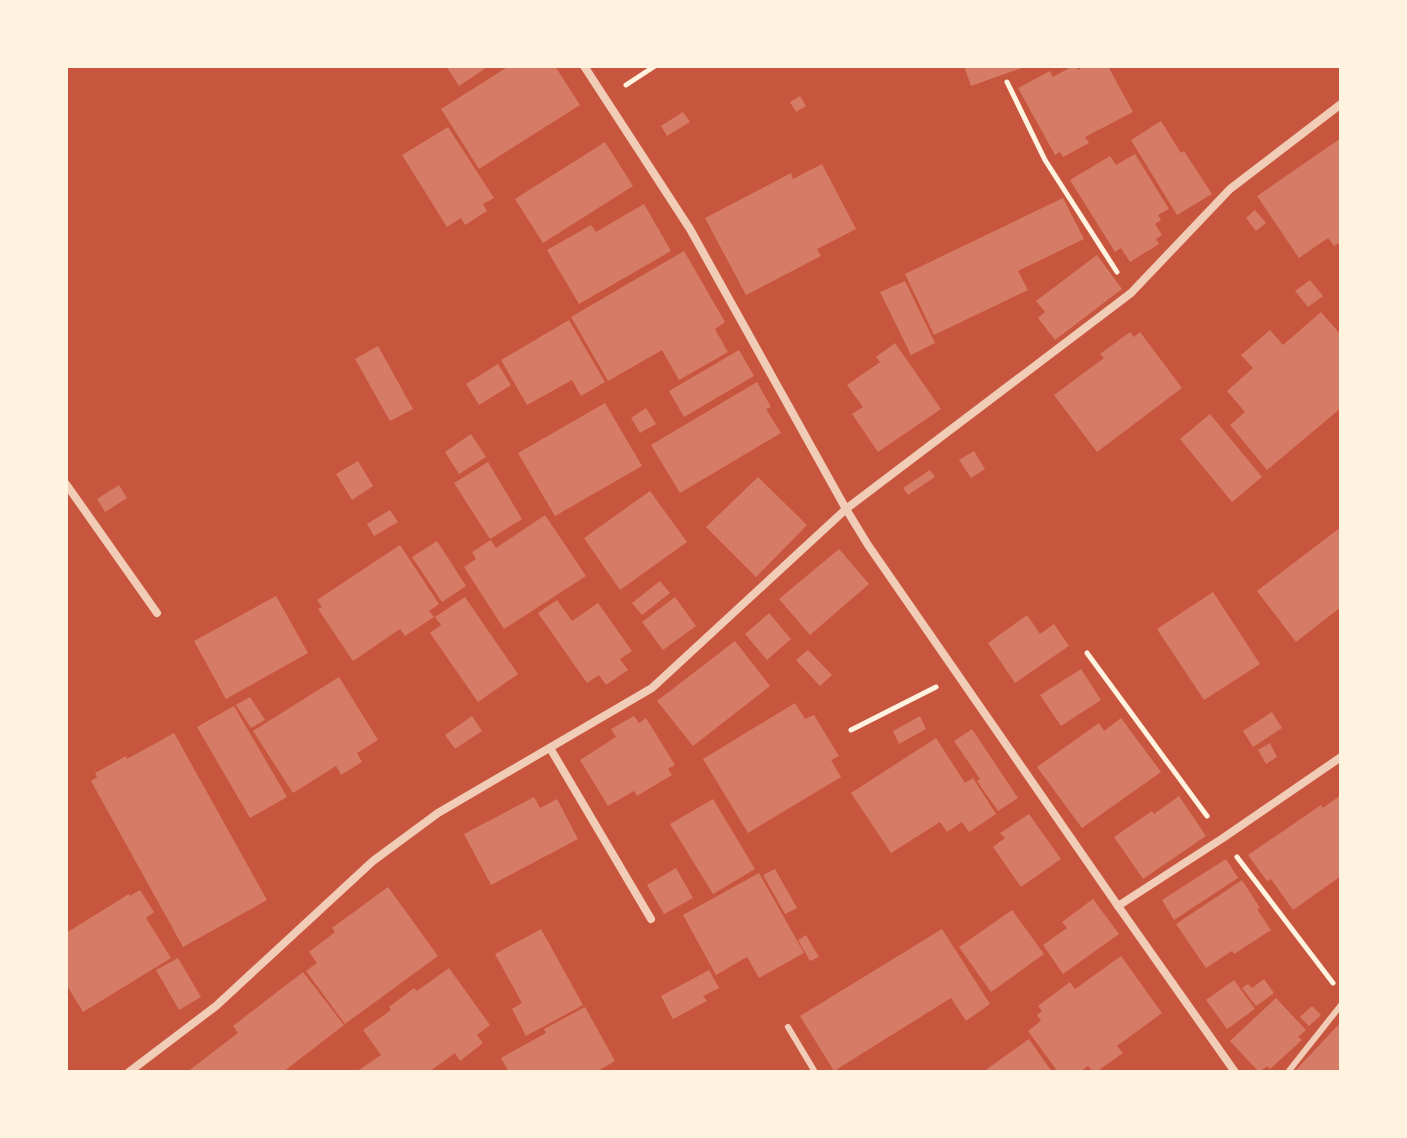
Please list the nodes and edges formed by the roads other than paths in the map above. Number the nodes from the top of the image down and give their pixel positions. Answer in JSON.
{"nodes":[{"id":1,"x":584,"y":66,"type":"edge"},
{"id":2,"x":1341,"y":104,"type":"edge"},
{"id":3,"x":66,"y":484,"type":"edge"},
{"id":4,"x":846,"y":509,"type":"junction"},
{"id":5,"x":157,"y":613,"type":"dead end"},
{"id":6,"x":550,"y":748,"type":"junction"},
{"id":7,"x":1341,"y":757,"type":"edge"},
{"id":8,"x":1118,"y":906,"type":"junction"},
{"id":9,"x":651,"y":919,"type":"dead end"},
{"id":10,"x":1341,"y":1005,"type":"edge"},
{"id":11,"x":788,"y":1027,"type":"dead end"},
{"id":12,"x":129,"y":1072,"type":"edge"},
{"id":13,"x":815,"y":1072,"type":"edge"},
{"id":14,"x":1235,"y":1072,"type":"edge"},
{"id":15,"x":1288,"y":1072,"type":"edge"}],
"edges":[{"from":1,"to":4,"type":"street"},
{"from":2,"to":4,"type":"street"},
{"from":3,"to":5,"type":"street"},
{"from":4,"to":6,"type":"street"},
{"from":4,"to":8,"type":"street"},
{"from":6,"to":9,"type":"street"},
{"from":6,"to":12,"type":"street"},
{"from":7,"to":8,"type":"street"},
{"from":8,"to":14,"type":"street"},
{"from":10,"to":15,"type":"lane"},
{"from":11,"to":13,"type":"lane"}]}
